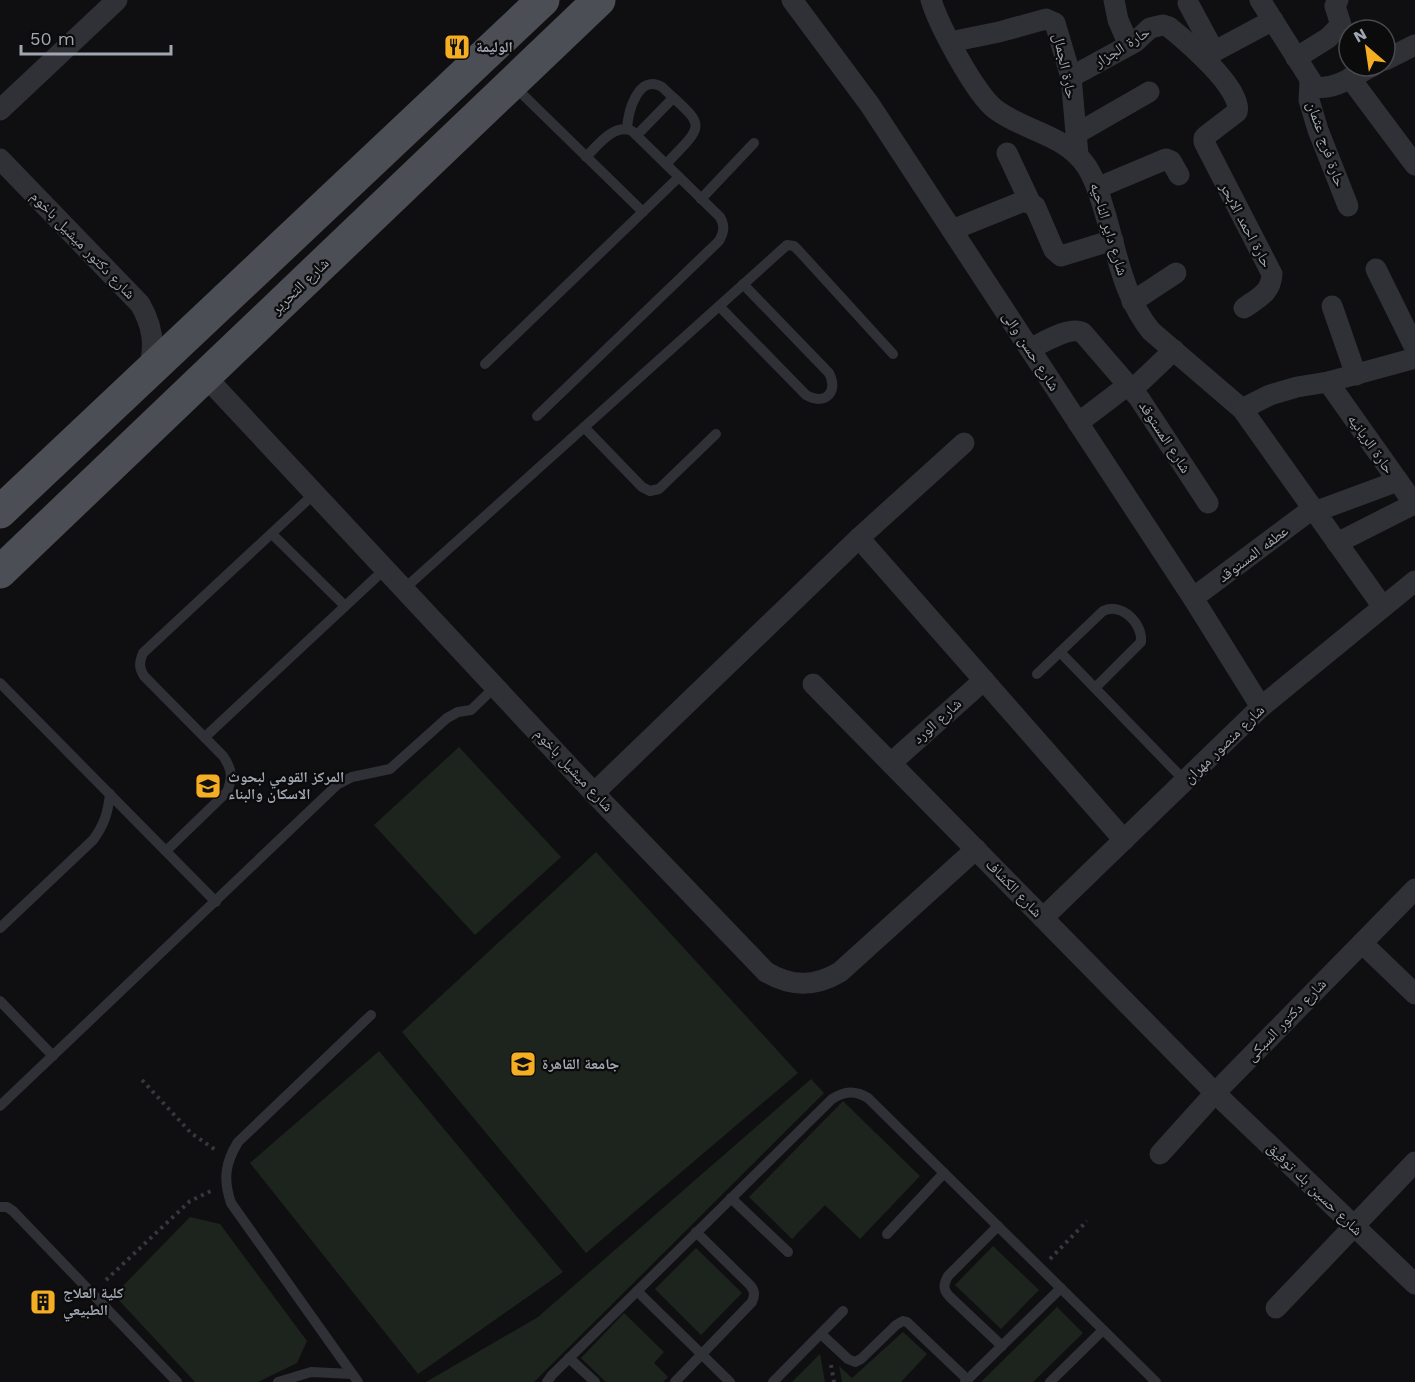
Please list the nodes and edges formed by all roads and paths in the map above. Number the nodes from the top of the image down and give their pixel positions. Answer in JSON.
{"nodes":[{"id":1,"x":117,"y":0,"type":"edge"},
{"id":2,"x":543,"y":0,"type":"edge"},
{"id":3,"x":599,"y":0,"type":"edge"},
{"id":4,"x":792,"y":0,"type":"edge"},
{"id":5,"x":931,"y":0,"type":"edge"},
{"id":6,"x":1114,"y":0,"type":"edge"},
{"id":7,"x":1260,"y":0,"type":"edge"},
{"id":8,"x":1334,"y":2,"type":"edge"},
{"id":9,"x":1188,"y":3,"type":"dead end"},
{"id":10,"x":1272,"y":20,"type":"junction"},
{"id":11,"x":950,"y":42,"type":"junction"},
{"id":12,"x":1129,"y":45,"type":"junction"},
{"id":13,"x":1415,"y":45,"type":"edge"},
{"id":14,"x":493,"y":47,"type":"junction"},
{"id":15,"x":1209,"y":54,"type":"junction"},
{"id":16,"x":1397,"y":54,"type":"edge"},
{"id":17,"x":1296,"y":58,"type":"junction"},
{"id":18,"x":519,"y":77,"type":"junction"},
{"id":19,"x":1071,"y":77,"type":"junction"},
{"id":20,"x":1350,"y":78,"type":"joint"},
{"id":21,"x":1310,"y":81,"type":"junction"},
{"id":22,"x":1149,"y":92,"type":"dead end"},
{"id":23,"x":673,"y":98,"type":"junction"},
{"id":24,"x":0,"y":110,"type":"edge"},
{"id":25,"x":427,"y":110,"type":"junction"},
{"id":26,"x":632,"y":132,"type":"junction"},
{"id":27,"x":1207,"y":135,"type":"joint"},
{"id":28,"x":456,"y":137,"type":"junction"},
{"id":29,"x":754,"y":143,"type":"dead end"},
{"id":30,"x":1077,"y":145,"type":"junction"},
{"id":31,"x":1007,"y":153,"type":"dead end"},
{"id":32,"x":586,"y":157,"type":"junction"},
{"id":33,"x":0,"y":159,"type":"edge"},
{"id":34,"x":666,"y":164,"type":"junction"},
{"id":35,"x":1415,"y":165,"type":"edge"},
{"id":36,"x":1179,"y":175,"type":"dead end"},
{"id":37,"x":679,"y":177,"type":"junction"},
{"id":38,"x":1097,"y":188,"type":"junction"},
{"id":39,"x":701,"y":199,"type":"junction"},
{"id":40,"x":1030,"y":202,"type":"junction"},
{"id":41,"x":1348,"y":206,"type":"dead end"},
{"id":42,"x":643,"y":212,"type":"junction"},
{"id":43,"x":952,"y":230,"type":"junction"},
{"id":44,"x":1113,"y":240,"type":"junction"},
{"id":45,"x":1376,"y":269,"type":"dead end"},
{"id":46,"x":1176,"y":273,"type":"dead end"},
{"id":47,"x":743,"y":284,"type":"junction"},
{"id":48,"x":1132,"y":302,"type":"junction"},
{"id":49,"x":718,"y":306,"type":"junction"},
{"id":50,"x":1332,"y":306,"type":"dead end"},
{"id":51,"x":1244,"y":308,"type":"dead end"},
{"id":52,"x":1415,"y":348,"type":"edge"},
{"id":53,"x":1030,"y":349,"type":"junction"},
{"id":54,"x":1174,"y":350,"type":"junction"},
{"id":55,"x":893,"y":354,"type":"dead end"},
{"id":56,"x":1415,"y":358,"type":"edge"},
{"id":57,"x":485,"y":364,"type":"dead end"},
{"id":58,"x":147,"y":373,"type":"junction"},
{"id":59,"x":1356,"y":375,"type":"junction"},
{"id":60,"x":205,"y":376,"type":"junction"},
{"id":61,"x":1328,"y":382,"type":"junction"},
{"id":62,"x":1130,"y":387,"type":"junction"},
{"id":63,"x":1242,"y":409,"type":"junction"},
{"id":64,"x":537,"y":416,"type":"dead end"},
{"id":65,"x":1078,"y":423,"type":"junction"},
{"id":66,"x":585,"y":427,"type":"junction"},
{"id":67,"x":717,"y":434,"type":"dead end"},
{"id":68,"x":964,"y":443,"type":"dead end"},
{"id":69,"x":1398,"y":481,"type":"junction"},
{"id":70,"x":315,"y":493,"type":"junction"},
{"id":71,"x":1208,"y":503,"type":"dead end"},
{"id":72,"x":1415,"y":505,"type":"edge"},
{"id":73,"x":1313,"y":510,"type":"junction"},
{"id":74,"x":0,"y":512,"type":"edge"},
{"id":75,"x":272,"y":534,"type":"junction"},
{"id":76,"x":859,"y":538,"type":"junction"},
{"id":77,"x":1337,"y":543,"type":"junction"},
{"id":78,"x":386,"y":568,"type":"junction"},
{"id":79,"x":0,"y":572,"type":"edge"},
{"id":80,"x":1415,"y":581,"type":"edge"},
{"id":81,"x":404,"y":589,"type":"junction"},
{"id":82,"x":1193,"y":598,"type":"junction"},
{"id":83,"x":345,"y":606,"type":"junction"},
{"id":84,"x":1383,"y":607,"type":"junction"},
{"id":85,"x":1060,"y":652,"type":"junction"},
{"id":86,"x":1037,"y":674,"type":"dead end"},
{"id":87,"x":984,"y":680,"type":"junction"},
{"id":88,"x":0,"y":683,"type":"edge"},
{"id":89,"x":813,"y":684,"type":"dead end"},
{"id":90,"x":496,"y":686,"type":"junction"},
{"id":91,"x":1095,"y":688,"type":"junction"},
{"id":92,"x":1262,"y":707,"type":"junction"},
{"id":93,"x":205,"y":737,"type":"junction"},
{"id":94,"x":891,"y":763,"type":"junction"},
{"id":95,"x":1185,"y":781,"type":"junction"},
{"id":96,"x":594,"y":793,"type":"junction"},
{"id":97,"x":110,"y":794,"type":"junction"},
{"id":98,"x":1124,"y":840,"type":"junction"},
{"id":99,"x":976,"y":849,"type":"junction"},
{"id":100,"x":166,"y":851,"type":"junction"},
{"id":101,"x":1415,"y":889,"type":"edge"},
{"id":102,"x":216,"y":902,"type":"junction"},
{"id":103,"x":1043,"y":918,"type":"junction"},
{"id":104,"x":0,"y":928,"type":"edge"},
{"id":105,"x":1362,"y":943,"type":"junction"},
{"id":106,"x":1415,"y":994,"type":"edge"},
{"id":107,"x":0,"y":1000,"type":"edge"},
{"id":108,"x":371,"y":1015,"type":"dead end"},
{"id":109,"x":53,"y":1056,"type":"junction"},
{"id":110,"x":142,"y":1080,"type":"dead end"},
{"id":111,"x":1215,"y":1093,"type":"junction"},
{"id":112,"x":0,"y":1106,"type":"edge"},
{"id":113,"x":1160,"y":1154,"type":"dead end"},
{"id":114,"x":229,"y":1156,"type":"junction"},
{"id":115,"x":1415,"y":1162,"type":"edge"},
{"id":116,"x":944,"y":1173,"type":"junction"},
{"id":117,"x":226,"y":1188,"type":"junction"},
{"id":118,"x":731,"y":1198,"type":"junction"},
{"id":119,"x":0,"y":1207,"type":"edge"},
{"id":120,"x":1087,"y":1221,"type":"dead end"},
{"id":121,"x":998,"y":1226,"type":"junction"},
{"id":122,"x":1354,"y":1226,"type":"junction"},
{"id":123,"x":696,"y":1232,"type":"junction"},
{"id":124,"x":887,"y":1234,"type":"dead end"},
{"id":125,"x":788,"y":1252,"type":"dead end"},
{"id":126,"x":1041,"y":1269,"type":"junction"},
{"id":127,"x":106,"y":1280,"type":"dead end"},
{"id":128,"x":1415,"y":1284,"type":"edge"},
{"id":129,"x":1061,"y":1288,"type":"junction"},
{"id":130,"x":637,"y":1291,"type":"junction"},
{"id":131,"x":1276,"y":1308,"type":"dead end"},
{"id":132,"x":843,"y":1311,"type":"dead end"},
{"id":133,"x":1103,"y":1330,"type":"junction"},
{"id":134,"x":821,"y":1334,"type":"junction"},
{"id":135,"x":1002,"y":1346,"type":"junction"},
{"id":136,"x":702,"y":1354,"type":"junction"},
{"id":137,"x":569,"y":1358,"type":"junction"},
{"id":138,"x":355,"y":1378,"type":"edge"},
{"id":139,"x":967,"y":1381,"type":"edge"},
{"id":140,"x":177,"y":1382,"type":"edge"},
{"id":141,"x":278,"y":1382,"type":"edge"},
{"id":142,"x":547,"y":1382,"type":"edge"},
{"id":143,"x":595,"y":1382,"type":"edge"},
{"id":144,"x":675,"y":1382,"type":"edge"},
{"id":145,"x":730,"y":1382,"type":"edge"},
{"id":146,"x":773,"y":1382,"type":"edge"},
{"id":147,"x":1050,"y":1382,"type":"edge"},
{"id":148,"x":1156,"y":1382,"type":"edge"}],
"edges":[{"from":1,"to":24,"type":"street"},
{"from":2,"to":14,"type":"main road"},
{"from":3,"to":18,"type":"main road","name":"شارع التحرير"},
{"from":4,"to":43,"type":"street","name":"شارع حسن والى"},
{"from":5,"to":11,"type":"street","name":"شارع داير الناحيه"},
{"from":6,"to":12,"type":"street"},
{"from":7,"to":10,"type":"street"},
{"from":8,"to":17,"type":"street"},
{"from":9,"to":15,"type":"street"},
{"from":10,"to":15,"type":"street"},
{"from":10,"to":17,"type":"street"},
{"from":11,"to":19,"type":"street","name":"حارة الجمال"},
{"from":11,"to":30,"type":"street","name":"شارع داير الناحيه"},
{"from":12,"to":15,"type":"street","name":"حارة الجزار"},
{"from":12,"to":19,"type":"street","name":"حارة الجزار"},
{"from":13,"to":16,"type":"street"},
{"from":14,"to":18,"type":"main road"},
{"from":14,"to":25,"type":"main road"},
{"from":15,"to":27,"type":"street","name":"حارة الجزار"},
{"from":17,"to":21,"type":"street"},
{"from":18,"to":28,"type":"main road","name":"شارع التحرير"},
{"from":18,"to":32,"type":"lane"},
{"from":19,"to":30,"type":"street","name":"حارة الجمال"},
{"from":20,"to":21,"type":"street"},
{"from":20,"to":35,"type":"street"},
{"from":21,"to":41,"type":"street","name":"حارة فرج عثمان"},
{"from":22,"to":30,"type":"street"},
{"from":23,"to":26,"type":"lane"},
{"from":23,"to":26,"type":"lane"},
{"from":23,"to":34,"type":"lane"},
{"from":25,"to":28,"type":"main road"},
{"from":25,"to":58,"type":"main road"},
{"from":26,"to":32,"type":"lane"},
{"from":26,"to":34,"type":"lane"},
{"from":27,"to":51,"type":"street","name":"حارة احمد الابحر"},
{"from":28,"to":60,"type":"main road","name":"شارع التحرير"},
{"from":29,"to":39,"type":"lane"},
{"from":30,"to":38,"type":"street","name":"شارع داير الناحيه"},
{"from":31,"to":40,"type":"street"},
{"from":32,"to":42,"type":"lane"},
{"from":33,"to":58,"type":"street","name":"شارع دكتور ميشيل باخوم"},
{"from":34,"to":37,"type":"lane"},
{"from":36,"to":38,"type":"street"},
{"from":37,"to":39,"type":"lane"},
{"from":37,"to":42,"type":"lane"},
{"from":38,"to":44,"type":"street","name":"شارع داير الناحيه"},
{"from":39,"to":64,"type":"lane"},
{"from":40,"to":43,"type":"street"},
{"from":40,"to":44,"type":"street"},
{"from":42,"to":57,"type":"lane"},
{"from":43,"to":53,"type":"street","name":"شارع حسن والى"},
{"from":44,"to":48,"type":"street","name":"شارع داير الناحيه"},
{"from":45,"to":52,"type":"street"},
{"from":46,"to":48,"type":"street"},
{"from":47,"to":49,"type":"lane"},
{"from":47,"to":49,"type":"lane"},
{"from":47,"to":55,"type":"lane"},
{"from":48,"to":54,"type":"street","name":"شارع داير الناحيه"},
{"from":49,"to":66,"type":"lane"},
{"from":50,"to":59,"type":"street"},
{"from":53,"to":62,"type":"street"},
{"from":53,"to":65,"type":"street","name":"شارع حسن والى"},
{"from":54,"to":62,"type":"street","name":"شارع المستوقد"},
{"from":54,"to":63,"type":"street","name":"شارع داير الناحيه"},
{"from":56,"to":59,"type":"street"},
{"from":58,"to":74,"type":"main road"},
{"from":59,"to":61,"type":"street"},
{"from":60,"to":70,"type":"street","name":"شارع ميشيل باخوم"},
{"from":60,"to":79,"type":"main road","name":"شارع التحرير"},
{"from":61,"to":63,"type":"street"},
{"from":61,"to":69,"type":"street","name":"حارة الريانيه"},
{"from":62,"to":65,"type":"street"},
{"from":62,"to":71,"type":"street","name":"شارع المستوقد"},
{"from":63,"to":73,"type":"street","name":"شارع داير الناحيه"},
{"from":65,"to":82,"type":"street","name":"شارع حسن والى"},
{"from":66,"to":67,"type":"lane"},
{"from":66,"to":81,"type":"lane"},
{"from":68,"to":76,"type":"street"},
{"from":69,"to":72,"type":"street","name":"حارة الريانيه"},
{"from":69,"to":73,"type":"street","name":"عطفه المستوقد"},
{"from":70,"to":75,"type":"lane"},
{"from":70,"to":78,"type":"street","name":"شارع ميشيل باخوم"},
{"from":72,"to":77,"type":"street"},
{"from":73,"to":77,"type":"street","name":"شارع داير الناحيه"},
{"from":73,"to":82,"type":"street","name":"عطفه المستوقد"},
{"from":75,"to":83,"type":"lane"},
{"from":75,"to":93,"type":"lane"},
{"from":76,"to":87,"type":"street"},
{"from":76,"to":96,"type":"street"},
{"from":77,"to":84,"type":"street","name":"شارع داير الناحيه"},
{"from":78,"to":81,"type":"street","name":"شارع ميشيل باخوم"},
{"from":78,"to":83,"type":"lane"},
{"from":80,"to":84,"type":"street","name":"شارع منصور مهران"},
{"from":81,"to":90,"type":"street","name":"شارع ميشيل باخوم"},
{"from":82,"to":92,"type":"street","name":"شارع حسن والى"},
{"from":83,"to":93,"type":"lane"},
{"from":84,"to":92,"type":"street","name":"شارع منصور مهران"},
{"from":85,"to":86,"type":"lane"},
{"from":85,"to":91,"type":"lane"},
{"from":85,"to":91,"type":"lane"},
{"from":87,"to":94,"type":"street","name":"شارع الورد"},
{"from":87,"to":98,"type":"street"},
{"from":88,"to":97,"type":"lane"},
{"from":89,"to":94,"type":"street","name":"شارع الكشاف"},
{"from":90,"to":96,"type":"street","name":"شارع ميشيل باخوم"},
{"from":90,"to":102,"type":"lane"},
{"from":91,"to":95,"type":"lane"},
{"from":92,"to":95,"type":"street","name":"شارع منصور مهران"},
{"from":93,"to":100,"type":"lane"},
{"from":94,"to":99,"type":"street","name":"شارع الكشاف"},
{"from":95,"to":98,"type":"street","name":"شارع منصور مهران"},
{"from":96,"to":99,"type":"street","name":"شارع ميشيل باخوم"},
{"from":97,"to":100,"type":"lane"},
{"from":97,"to":104,"type":"lane"},
{"from":98,"to":103,"type":"street","name":"شارع منصور مهران"},
{"from":99,"to":103,"type":"street","name":"شارع الكشاف"},
{"from":100,"to":102,"type":"lane"},
{"from":101,"to":105,"type":"street","name":"شارع دكتور السبكى"},
{"from":102,"to":109,"type":"lane"},
{"from":103,"to":111,"type":"street","name":"شارع الكشاف"},
{"from":105,"to":106,"type":"street"},
{"from":105,"to":111,"type":"street","name":"شارع دكتور السبكى"},
{"from":107,"to":109,"type":"lane"},
{"from":108,"to":114,"type":"lane"},
{"from":109,"to":112,"type":"lane"},
{"from":110,"to":114,"type":"path"},
{"from":111,"to":113,"type":"street","name":"شارع دكتور السبكى"},
{"from":111,"to":122,"type":"street","name":"شارع حسين بك توفيق"},
{"from":114,"to":117,"type":"lane"},
{"from":115,"to":122,"type":"street"},
{"from":116,"to":118,"type":"lane"},
{"from":116,"to":121,"type":"lane"},
{"from":116,"to":124,"type":"lane"},
{"from":117,"to":127,"type":"path"},
{"from":117,"to":138,"type":"lane"},
{"from":118,"to":123,"type":"lane"},
{"from":118,"to":125,"type":"lane"},
{"from":119,"to":140,"type":"lane"},
{"from":120,"to":126,"type":"path"},
{"from":121,"to":126,"type":"lane"},
{"from":121,"to":135,"type":"lane"},
{"from":122,"to":128,"type":"street","name":"شارع حسين بك توفيق"},
{"from":122,"to":131,"type":"street"},
{"from":123,"to":130,"type":"lane"},
{"from":123,"to":136,"type":"lane"},
{"from":126,"to":129,"type":"lane"},
{"from":129,"to":133,"type":"lane"},
{"from":129,"to":135,"type":"lane"},
{"from":130,"to":136,"type":"lane"},
{"from":130,"to":137,"type":"lane"},
{"from":132,"to":134,"type":"lane"},
{"from":133,"to":147,"type":"lane"},
{"from":133,"to":148,"type":"lane"},
{"from":134,"to":139,"type":"lane"},
{"from":134,"to":146,"type":"lane"},
{"from":135,"to":139,"type":"lane"},
{"from":136,"to":144,"type":"lane"},
{"from":136,"to":145,"type":"lane"},
{"from":137,"to":142,"type":"lane"},
{"from":137,"to":143,"type":"lane"},
{"from":138,"to":141,"type":"lane"}]}
